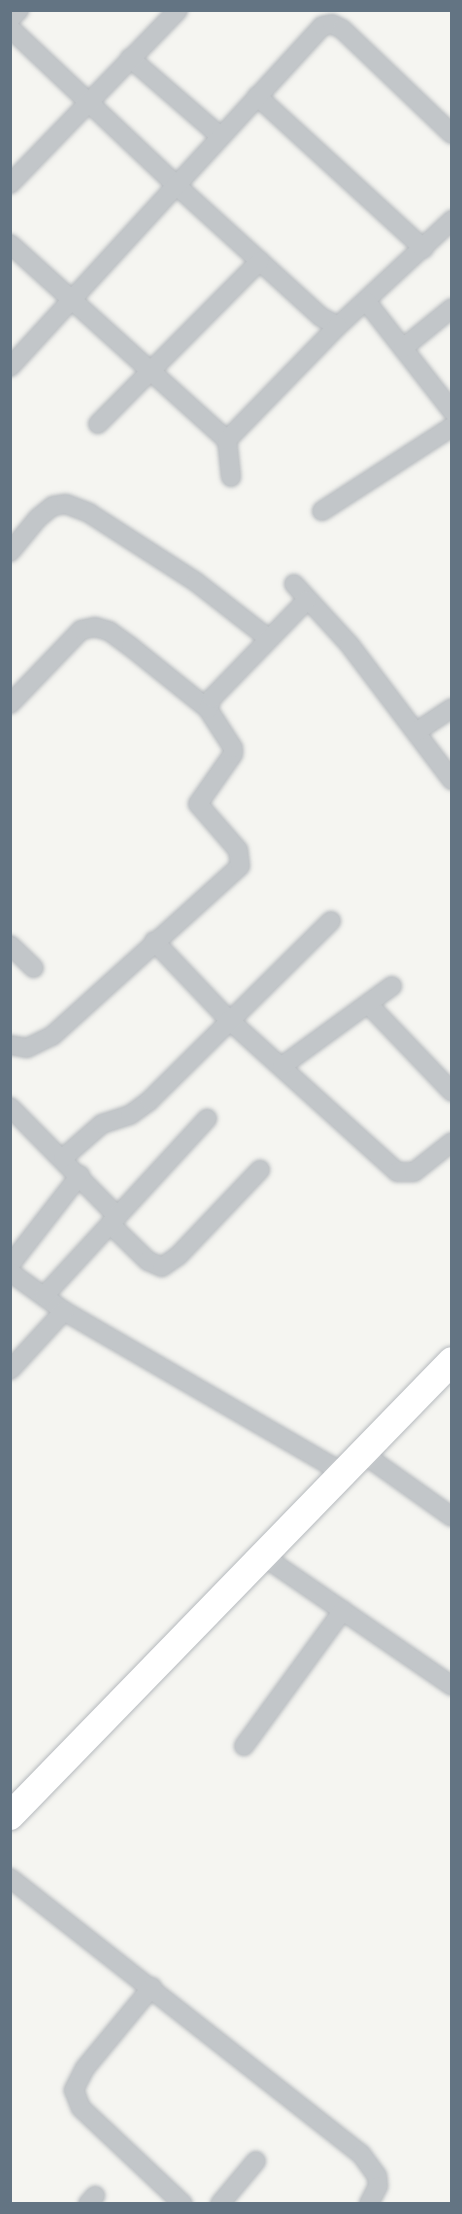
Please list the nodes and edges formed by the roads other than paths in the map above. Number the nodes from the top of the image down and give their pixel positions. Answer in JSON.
{"nodes":[{"id":1,"x":19,"y":10,"type":"edge"},
{"id":2,"x":178,"y":10,"type":"edge"},
{"id":3,"x":10,"y":20,"type":"edge"},
{"id":4,"x":10,"y":28,"type":"edge"},
{"id":5,"x":130,"y":58,"type":"junction"},
{"id":6,"x":257,"y":96,"type":"junction"},
{"id":7,"x":88,"y":100,"type":"junction"},
{"id":8,"x":452,"y":134,"type":"edge"},
{"id":9,"x":220,"y":136,"type":"junction"},
{"id":10,"x":10,"y":184,"type":"edge"},
{"id":11,"x":176,"y":185,"type":"junction"},
{"id":12,"x":452,"y":220,"type":"edge"},
{"id":13,"x":10,"y":244,"type":"edge"},
{"id":14,"x":424,"y":249,"type":"junction"},
{"id":15,"x":260,"y":261,"type":"junction"},
{"id":16,"x":71,"y":300,"type":"junction"},
{"id":17,"x":366,"y":301,"type":"junction"},
{"id":18,"x":452,"y":308,"type":"edge"},
{"id":19,"x":338,"y":326,"type":"junction"},
{"id":20,"x":403,"y":348,"type":"junction"},
{"id":21,"x":10,"y":367,"type":"edge"},
{"id":22,"x":149,"y":372,"type":"junction"},
{"id":23,"x":452,"y":411,"type":"edge"},
{"id":24,"x":98,"y":424,"type":"dead end"},
{"id":25,"x":452,"y":427,"type":"edge"},
{"id":26,"x":227,"y":440,"type":"junction"},
{"id":27,"x":231,"y":477,"type":"dead end"},
{"id":28,"x":322,"y":511,"type":"dead end"},
{"id":29,"x":10,"y":552,"type":"edge"},
{"id":30,"x":294,"y":584,"type":"dead end"},
{"id":31,"x":307,"y":600,"type":"junction"},
{"id":32,"x":268,"y":638,"type":"junction"},
{"id":33,"x":10,"y":704,"type":"edge"},
{"id":34,"x":452,"y":708,"type":"edge"},
{"id":35,"x":208,"y":709,"type":"junction"},
{"id":36,"x":416,"y":732,"type":"junction"},
{"id":37,"x":452,"y":780,"type":"edge"},
{"id":38,"x":331,"y":921,"type":"dead end"},
{"id":39,"x":154,"y":941,"type":"junction"},
{"id":40,"x":10,"y":945,"type":"edge"},
{"id":41,"x":34,"y":968,"type":"dead end"},
{"id":42,"x":392,"y":986,"type":"dead end"},
{"id":43,"x":369,"y":1005,"type":"junction"},
{"id":44,"x":229,"y":1020,"type":"junction"},
{"id":45,"x":10,"y":1045,"type":"edge"},
{"id":46,"x":282,"y":1066,"type":"junction"},
{"id":47,"x":452,"y":1092,"type":"edge"},
{"id":48,"x":10,"y":1107,"type":"edge"},
{"id":49,"x":207,"y":1119,"type":"dead end"},
{"id":50,"x":452,"y":1142,"type":"edge"},
{"id":51,"x":63,"y":1158,"type":"junction"},
{"id":52,"x":260,"y":1170,"type":"dead end"},
{"id":53,"x":80,"y":1175,"type":"junction"},
{"id":54,"x":114,"y":1220,"type":"junction"},
{"id":55,"x":10,"y":1265,"type":"edge"},
{"id":56,"x":10,"y":1272,"type":"edge"},
{"id":57,"x":44,"y":1296,"type":"junction"},
{"id":58,"x":64,"y":1311,"type":"junction"},
{"id":59,"x":452,"y":1361,"type":"edge"},
{"id":60,"x":10,"y":1370,"type":"edge"},
{"id":61,"x":352,"y":1463,"type":"junction"},
{"id":62,"x":452,"y":1517,"type":"edge"},
{"id":63,"x":263,"y":1556,"type":"junction"},
{"id":64,"x":343,"y":1611,"type":"junction"},
{"id":65,"x":452,"y":1686,"type":"edge"},
{"id":66,"x":244,"y":1746,"type":"dead end"},
{"id":67,"x":10,"y":1816,"type":"edge"},
{"id":68,"x":10,"y":1878,"type":"edge"},
{"id":69,"x":152,"y":1987,"type":"junction"},
{"id":70,"x":256,"y":2161,"type":"dead end"},
{"id":71,"x":183,"y":2204,"type":"edge"},
{"id":72,"x":220,"y":2204,"type":"edge"},
{"id":73,"x":369,"y":2204,"type":"edge"}],
"edges":[{"from":1,"to":3,"type":"street"},
{"from":2,"to":5,"type":"street"},
{"from":4,"to":7,"type":"street"},
{"from":5,"to":7,"type":"street"},
{"from":5,"to":9,"type":"street"},
{"from":6,"to":8,"type":"street"},
{"from":6,"to":9,"type":"street"},
{"from":6,"to":14,"type":"street"},
{"from":7,"to":10,"type":"street"},
{"from":7,"to":11,"type":"street"},
{"from":9,"to":11,"type":"street"},
{"from":11,"to":15,"type":"street"},
{"from":11,"to":16,"type":"street"},
{"from":12,"to":14,"type":"street"},
{"from":13,"to":16,"type":"street"},
{"from":14,"to":17,"type":"street"},
{"from":15,"to":19,"type":"street"},
{"from":15,"to":22,"type":"street"},
{"from":16,"to":21,"type":"street"},
{"from":16,"to":22,"type":"street"},
{"from":17,"to":19,"type":"street"},
{"from":17,"to":20,"type":"street"},
{"from":18,"to":20,"type":"street"},
{"from":19,"to":26,"type":"street"},
{"from":20,"to":23,"type":"street"},
{"from":22,"to":24,"type":"street"},
{"from":22,"to":26,"type":"street"},
{"from":25,"to":28,"type":"street"},
{"from":26,"to":27,"type":"street"},
{"from":29,"to":32,"type":"street"},
{"from":30,"to":31,"type":"street"},
{"from":31,"to":32,"type":"street"},
{"from":31,"to":36,"type":"street"},
{"from":32,"to":35,"type":"street"},
{"from":33,"to":35,"type":"street"},
{"from":34,"to":36,"type":"street"},
{"from":35,"to":39,"type":"street"},
{"from":36,"to":37,"type":"street"},
{"from":38,"to":44,"type":"street"},
{"from":39,"to":44,"type":"street"},
{"from":39,"to":45,"type":"street"},
{"from":40,"to":41,"type":"street"},
{"from":42,"to":43,"type":"street"},
{"from":43,"to":46,"type":"street"},
{"from":43,"to":47,"type":"street"},
{"from":44,"to":46,"type":"street"},
{"from":44,"to":51,"type":"street"},
{"from":46,"to":50,"type":"street"},
{"from":48,"to":51,"type":"street"},
{"from":49,"to":54,"type":"street"},
{"from":51,"to":53,"type":"street"},
{"from":52,"to":54,"type":"street"},
{"from":53,"to":54,"type":"street"},
{"from":53,"to":55,"type":"street"},
{"from":54,"to":57,"type":"street"},
{"from":56,"to":57,"type":"street"},
{"from":57,"to":58,"type":"street"},
{"from":58,"to":60,"type":"street"},
{"from":58,"to":61,"type":"street"},
{"from":59,"to":61,"type":"main road"},
{"from":61,"to":62,"type":"street"},
{"from":61,"to":63,"type":"main road"},
{"from":63,"to":64,"type":"street"},
{"from":63,"to":67,"type":"main road"},
{"from":64,"to":65,"type":"street"},
{"from":64,"to":66,"type":"street"},
{"from":68,"to":69,"type":"street"},
{"from":69,"to":71,"type":"street"},
{"from":69,"to":73,"type":"street"},
{"from":70,"to":72,"type":"street"}]}
